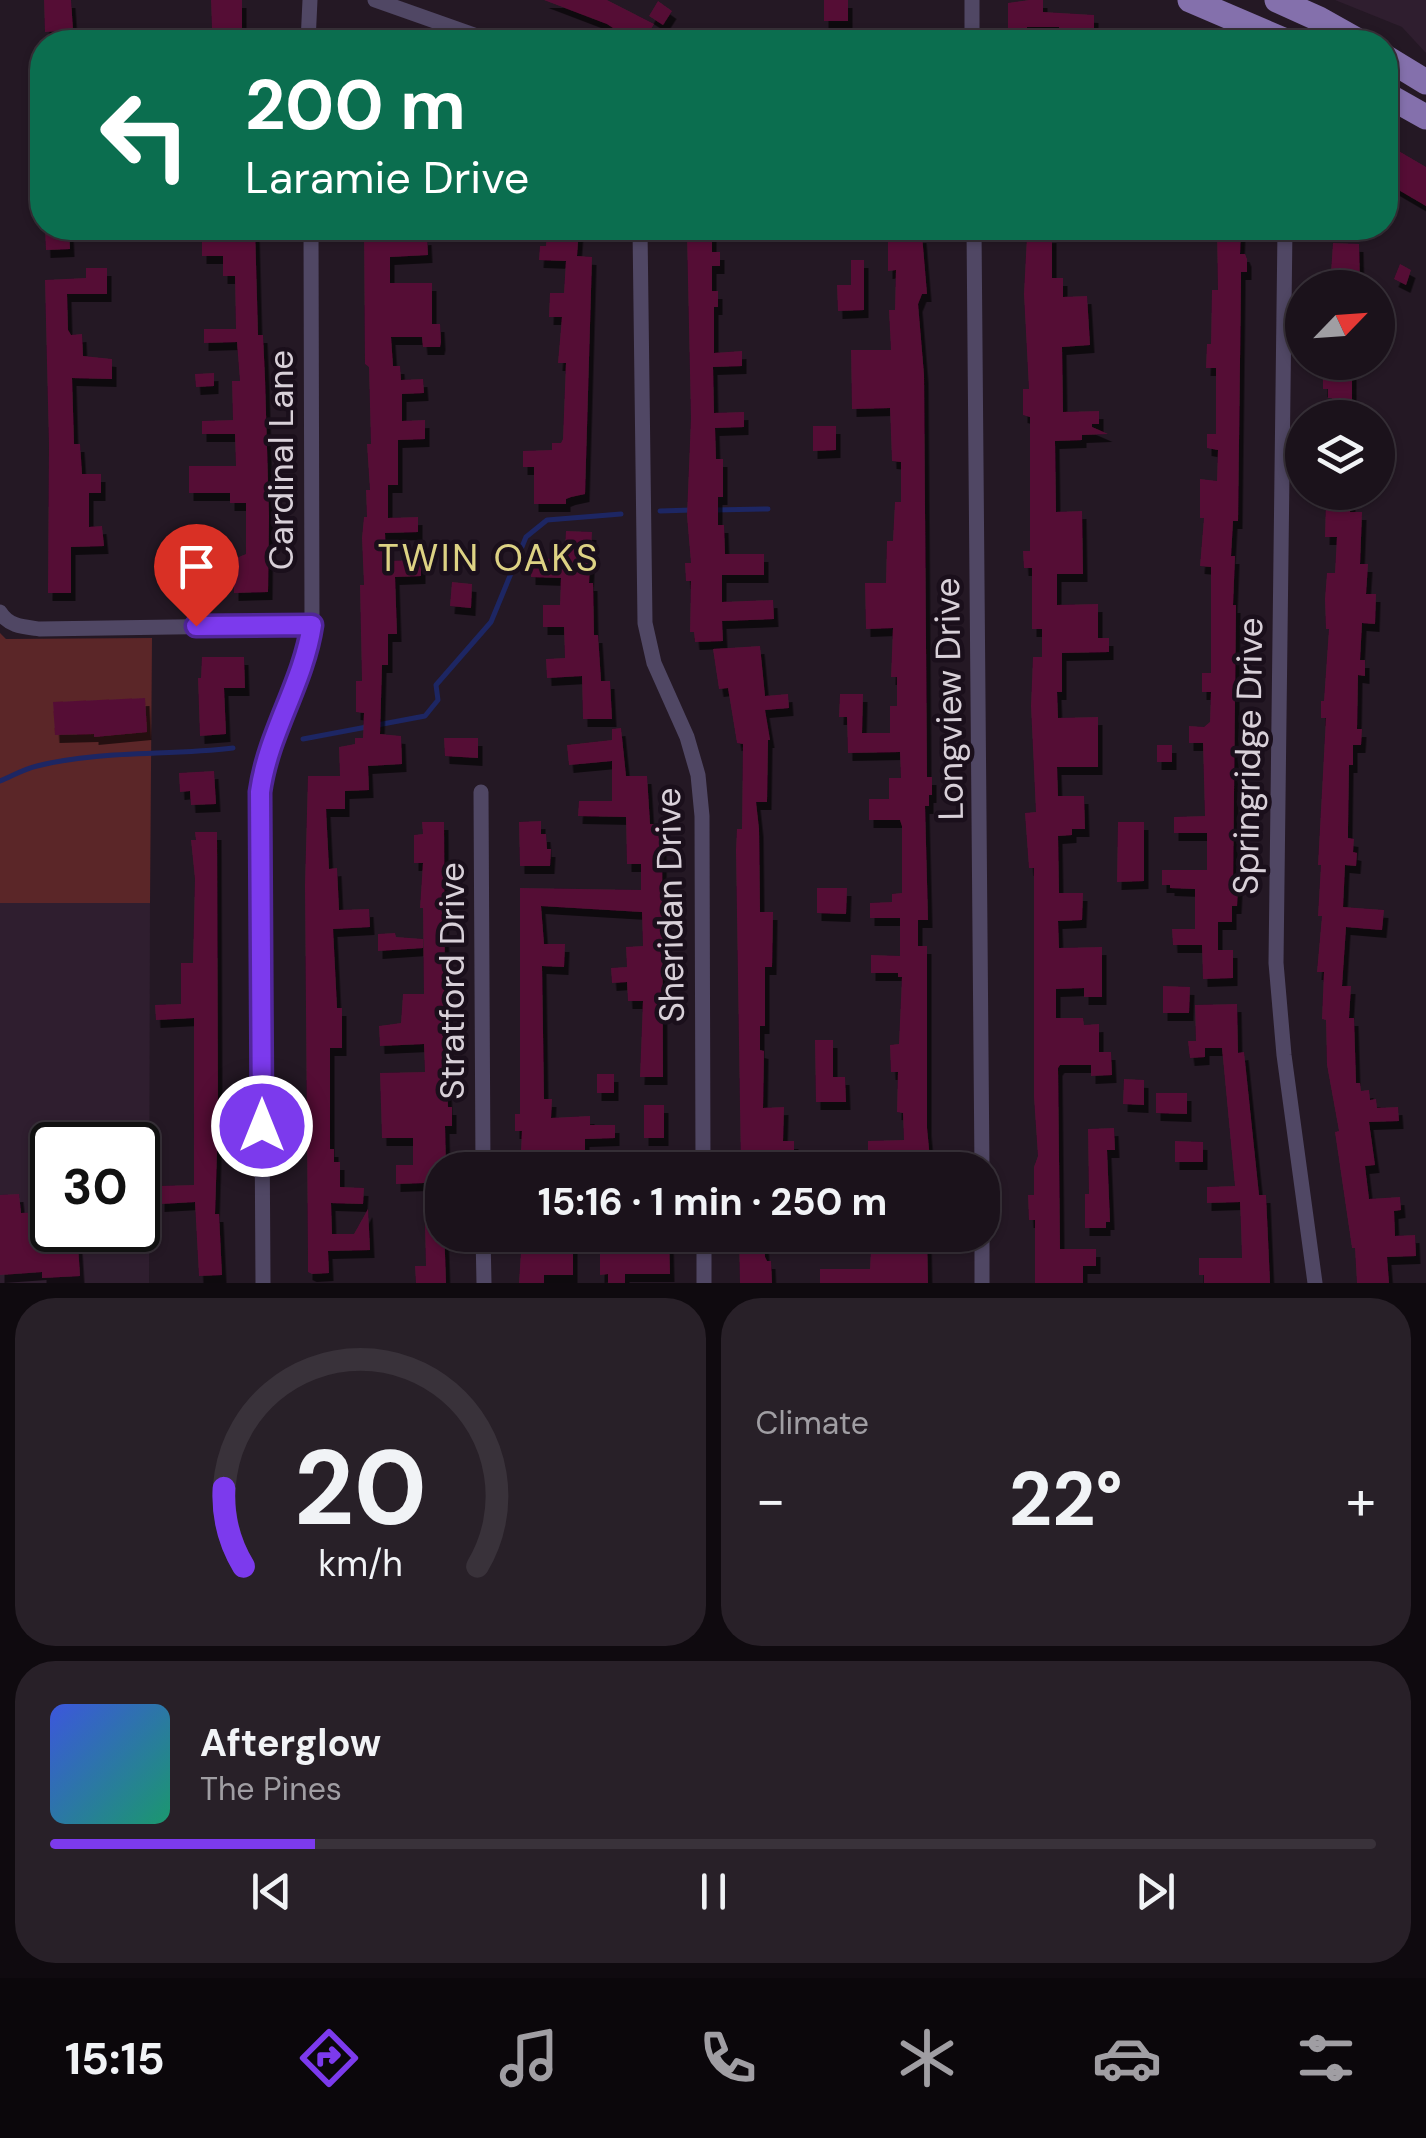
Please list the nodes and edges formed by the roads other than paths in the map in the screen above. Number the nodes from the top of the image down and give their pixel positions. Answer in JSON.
{"nodes":[{"id":1,"x":310,"y":0,"type":"edge"},
{"id":2,"x":375,"y":0,"type":"edge"},
{"id":3,"x":972,"y":0,"type":"edge"},
{"id":4,"x":1190,"y":0,"type":"edge"},
{"id":5,"x":1277,"y":0,"type":"edge"},
{"id":6,"x":309,"y":30,"type":"edge"},
{"id":7,"x":460,"y":30,"type":"edge"},
{"id":8,"x":972,"y":30,"type":"edge"},
{"id":9,"x":1260,"y":30,"type":"edge"},
{"id":10,"x":1320,"y":30,"type":"edge"},
{"id":11,"x":1398,"y":66,"type":"edge"},
{"id":12,"x":1426,"y":82,"type":"edge"},
{"id":13,"x":1398,"y":101,"type":"edge"},
{"id":14,"x":1426,"y":117,"type":"edge"},
{"id":15,"x":311,"y":240,"type":"edge"},
{"id":16,"x":640,"y":240,"type":"edge"},
{"id":17,"x":974,"y":240,"type":"edge"},
{"id":18,"x":1285,"y":240,"type":"edge"},
{"id":19,"x":0,"y":612,"type":"edge"},
{"id":20,"x":312,"y":625,"type":"junction"},
{"id":21,"x":481,"y":792,"type":"dead end"},
{"id":22,"x":483,"y":1152,"type":"edge"},
{"id":23,"x":704,"y":1152,"type":"edge"},
{"id":24,"x":982,"y":1152,"type":"edge"},
{"id":25,"x":484,"y":1252,"type":"edge"},
{"id":26,"x":704,"y":1252,"type":"edge"},
{"id":27,"x":982,"y":1252,"type":"edge"},
{"id":28,"x":264,"y":1283,"type":"edge"},
{"id":29,"x":484,"y":1283,"type":"edge"},
{"id":30,"x":704,"y":1283,"type":"edge"},
{"id":31,"x":982,"y":1283,"type":"edge"},
{"id":32,"x":1315,"y":1283,"type":"edge"}],
"edges":[{"from":1,"to":6,"type":"street"},
{"from":2,"to":7,"type":"street"},
{"from":3,"to":8,"type":"street"},
{"from":4,"to":9,"type":"main road"},
{"from":5,"to":10,"type":"main road"},
{"from":11,"to":12,"type":"main road"},
{"from":13,"to":14,"type":"main road"},
{"from":15,"to":20,"type":"street","name":"Cardinal Lane"},
{"from":16,"to":23,"type":"street","name":"Sheridan Drive"},
{"from":17,"to":24,"type":"street","name":"Longview Drive"},
{"from":18,"to":32,"type":"street","name":"Springridge Drive"},
{"from":19,"to":20,"type":"street"},
{"from":20,"to":28,"type":"street","name":"Cardinal Lane"},
{"from":21,"to":22,"type":"street","name":"Stratford Drive"},
{"from":25,"to":29,"type":"street"},
{"from":26,"to":30,"type":"street"},
{"from":27,"to":31,"type":"street"}]}
